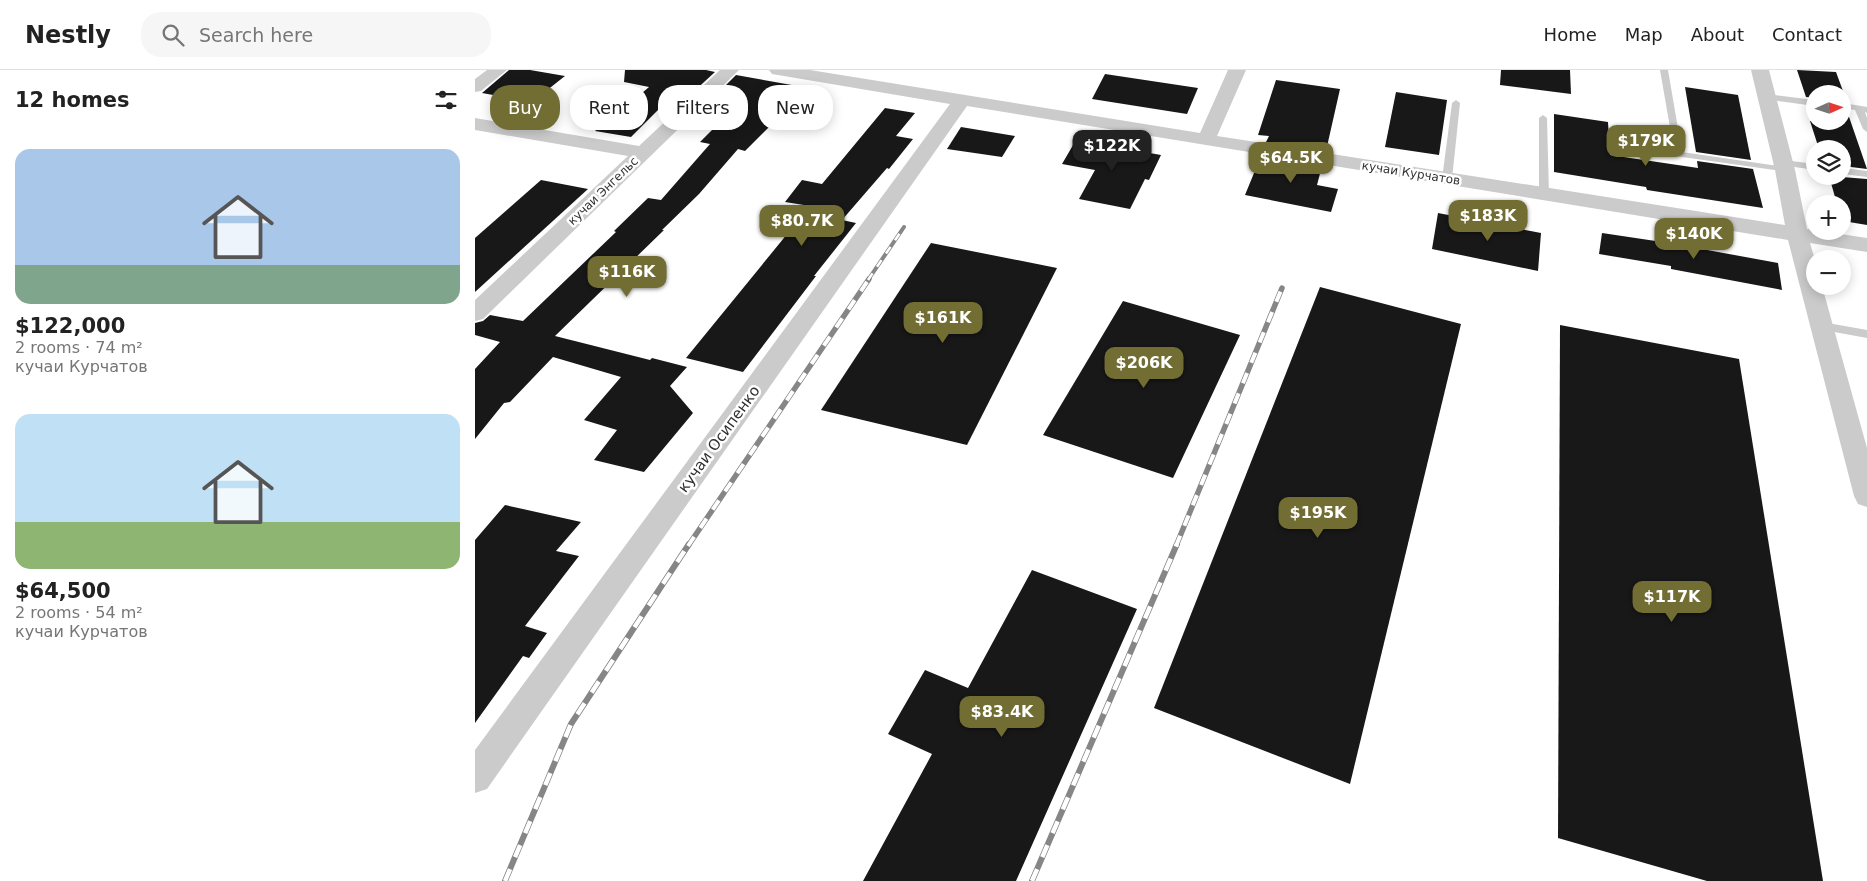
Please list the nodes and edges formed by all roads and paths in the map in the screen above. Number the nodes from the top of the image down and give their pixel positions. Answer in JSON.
{"nodes":[{"id":1,"x":498,"y":70,"type":"edge"},
{"id":2,"x":731,"y":70,"type":"edge"},
{"id":3,"x":778,"y":70,"type":"edge"},
{"id":4,"x":887,"y":70,"type":"edge"},
{"id":5,"x":1237,"y":70,"type":"edge"},
{"id":6,"x":1664,"y":70,"type":"edge"},
{"id":7,"x":1761,"y":70,"type":"edge"},
{"id":8,"x":874,"y":85,"type":"junction"},
{"id":9,"x":475,"y":87,"type":"edge"},
{"id":10,"x":1767,"y":97,"type":"junction"},
{"id":11,"x":962,"y":100,"type":"junction"},
{"id":12,"x":1806,"y":102,"type":"edge"},
{"id":13,"x":1456,"y":103,"type":"dead end"},
{"id":14,"x":1863,"y":109,"type":"edge"},
{"id":15,"x":1543,"y":118,"type":"dead end"},
{"id":16,"x":475,"y":124,"type":"edge"},
{"id":17,"x":1867,"y":129,"type":"edge"},
{"id":18,"x":1206,"y":140,"type":"junction"},
{"id":19,"x":643,"y":153,"type":"junction"},
{"id":20,"x":1784,"y":167,"type":"junction"},
{"id":21,"x":1806,"y":167,"type":"edge"},
{"id":22,"x":1851,"y":172,"type":"edge"},
{"id":23,"x":1867,"y":174,"type":"edge"},
{"id":24,"x":1447,"y":179,"type":"junction"},
{"id":25,"x":1544,"y":195,"type":"junction"},
{"id":26,"x":1797,"y":233,"type":"junction"},
{"id":27,"x":1867,"y":244,"type":"edge"},
{"id":28,"x":475,"y":313,"type":"edge"},
{"id":29,"x":1822,"y":326,"type":"junction"},
{"id":30,"x":1867,"y":334,"type":"edge"},
{"id":31,"x":1867,"y":496,"type":"edge"},
{"id":32,"x":475,"y":777,"type":"edge"}],
"edges":[{"from":1,"to":9,"type":"street"},
{"from":2,"to":19,"type":"street","name":"кучаи Энгельс"},
{"from":3,"to":8,"type":"street","name":"кучаи Курчатов"},
{"from":4,"to":8,"type":"street"},
{"from":5,"to":18,"type":"street"},
{"from":6,"to":20,"type":"lane"},
{"from":7,"to":10,"type":"street"},
{"from":8,"to":11,"type":"street","name":"кучаи Курчатов"},
{"from":10,"to":12,"type":"lane"},
{"from":10,"to":20,"type":"street"},
{"from":11,"to":18,"type":"street","name":"кучаи Курчатов"},
{"from":11,"to":32,"type":"street","name":"кучаи Осипенко"},
{"from":13,"to":24,"type":"lane"},
{"from":14,"to":17,"type":"lane"},
{"from":15,"to":25,"type":"lane"},
{"from":16,"to":19,"type":"street"},
{"from":18,"to":24,"type":"street","name":"кучаи Курчатов"},
{"from":19,"to":28,"type":"street","name":"кучаи Энгельс"},
{"from":20,"to":21,"type":"lane"},
{"from":20,"to":26,"type":"street"},
{"from":22,"to":23,"type":"lane"},
{"from":24,"to":25,"type":"street","name":"кучаи Курчатов"},
{"from":25,"to":26,"type":"street","name":"кучаи Курчатов"},
{"from":26,"to":27,"type":"street","name":"кучаи Курчатов"},
{"from":26,"to":29,"type":"street"},
{"from":29,"to":30,"type":"lane"},
{"from":29,"to":31,"type":"street"}]}
